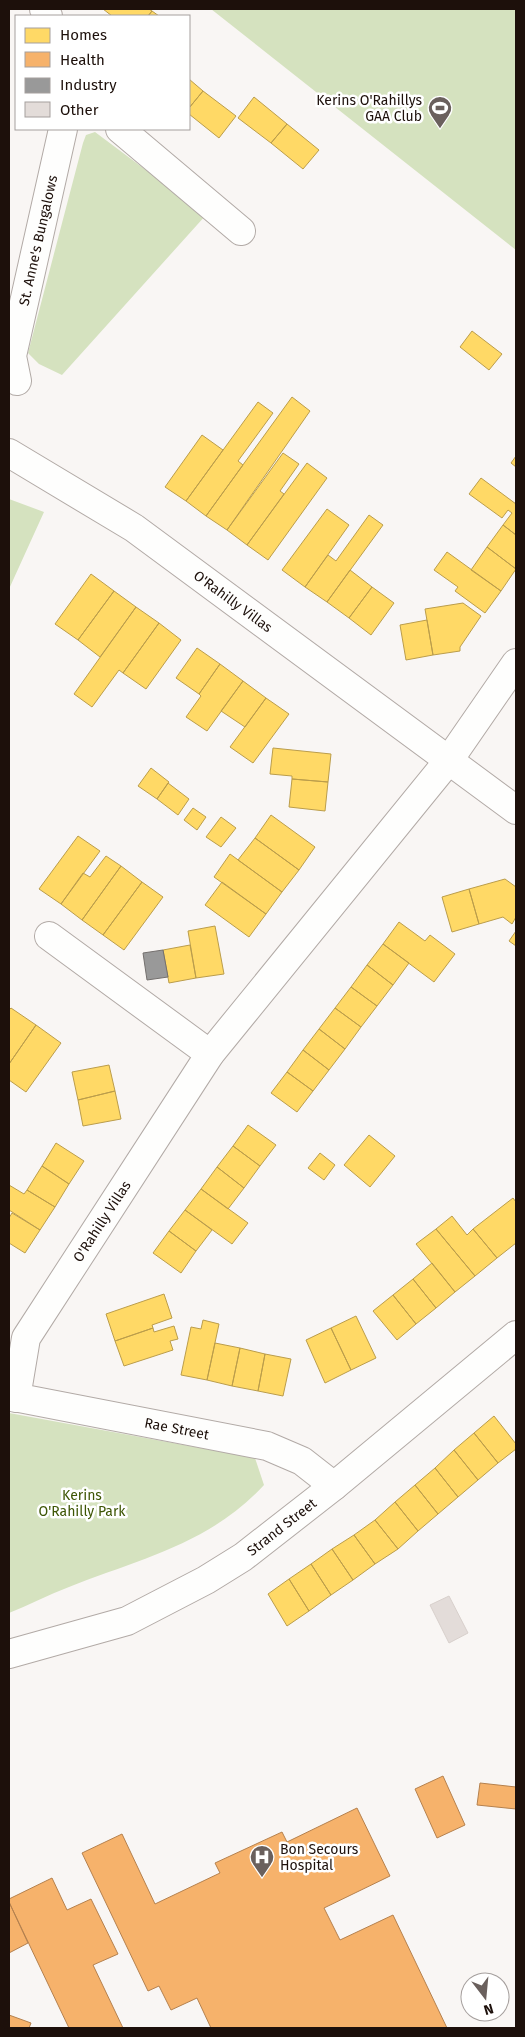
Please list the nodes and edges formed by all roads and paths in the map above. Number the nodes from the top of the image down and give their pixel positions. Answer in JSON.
{"nodes":[{"id":1,"x":63,"y":130,"type":"edge"},
{"id":2,"x":121,"y":130,"type":"edge"},
{"id":3,"x":241,"y":231,"type":"dead end"},
{"id":4,"x":17,"y":381,"type":"dead end"},
{"id":5,"x":9,"y":453,"type":"edge"},
{"id":6,"x":516,"y":663,"type":"edge"},
{"id":7,"x":449,"y":760,"type":"junction"},
{"id":8,"x":516,"y":810,"type":"edge"},
{"id":9,"x":49,"y":936,"type":"dead end"},
{"id":10,"x":210,"y":1054,"type":"junction"},
{"id":11,"x":516,"y":1335,"type":"edge"},
{"id":12,"x":13,"y":1397,"type":"edge"},
{"id":13,"x":334,"y":1486,"type":"junction"},
{"id":14,"x":9,"y":1654,"type":"edge"}],
"edges":[{"from":1,"to":4,"type":"street","name":"St. Anne's Bungalows"},
{"from":2,"to":3,"type":"street"},
{"from":5,"to":7,"type":"street","name":"O'Rahilly Villas"},
{"from":6,"to":7,"type":"street","name":"O'Rahilly Villas"},
{"from":7,"to":8,"type":"street","name":"O'Rahilly Villas"},
{"from":7,"to":10,"type":"street","name":"O'Rahilly Villas"},
{"from":9,"to":10,"type":"street"},
{"from":10,"to":12,"type":"street","name":"O'Rahilly Villas"},
{"from":11,"to":13,"type":"street","name":"Strand Street"},
{"from":12,"to":13,"type":"street","name":"Rae Street"},
{"from":13,"to":14,"type":"street","name":"Strand Street"}]}
